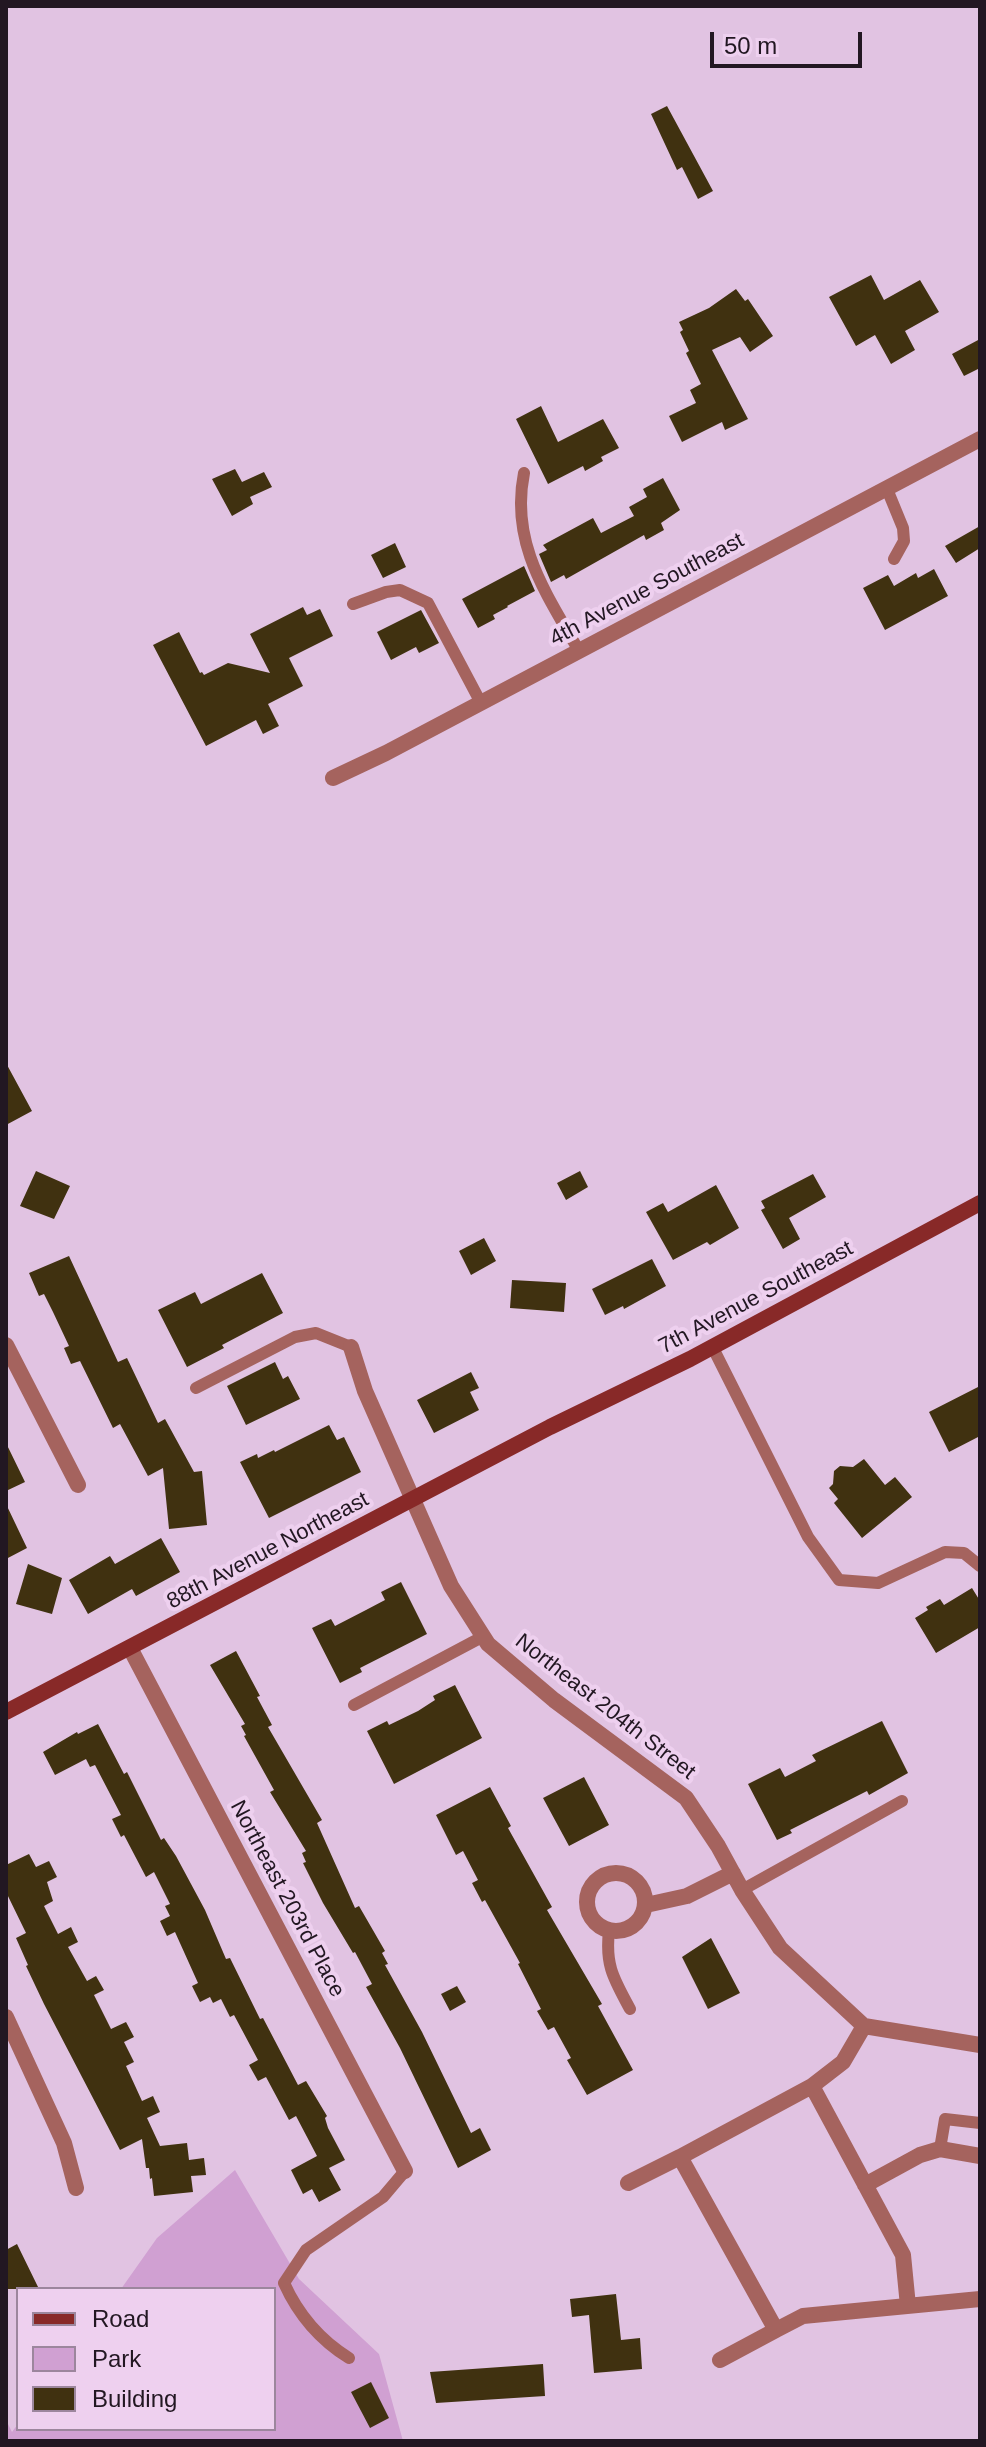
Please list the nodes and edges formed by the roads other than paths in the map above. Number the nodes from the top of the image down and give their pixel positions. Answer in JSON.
{"nodes":[{"id":1,"x":980,"y":439,"type":"edge"},
{"id":2,"x":524,"y":473,"type":"dead end"},
{"id":3,"x":887,"y":489,"type":"junction"},
{"id":4,"x":894,"y":559,"type":"dead end"},
{"id":5,"x":353,"y":604,"type":"dead end"},
{"id":6,"x":579,"y":651,"type":"junction"},
{"id":7,"x":481,"y":703,"type":"junction"},
{"id":8,"x":333,"y":778,"type":"dead end"},
{"id":9,"x":980,"y":1203,"type":"edge"},
{"id":10,"x":6,"y":1345,"type":"edge"},
{"id":11,"x":712,"y":1346,"type":"junction"},
{"id":12,"x":351,"y":1347,"type":"joint"},
{"id":13,"x":196,"y":1388,"type":"dead end"},
{"id":14,"x":550,"y":1427,"type":"joint"},
{"id":15,"x":78,"y":1485,"type":"dead end"},
{"id":16,"x":413,"y":1500,"type":"junction"},
{"id":17,"x":980,"y":1566,"type":"edge"},
{"id":18,"x":484,"y":1636,"type":"junction"},
{"id":19,"x":130,"y":1648,"type":"junction"},
{"id":20,"x":354,"y":1705,"type":"dead end"},
{"id":21,"x":6,"y":1712,"type":"edge"},
{"id":22,"x":902,"y":1801,"type":"dead end"},
{"id":23,"x":733,"y":1873,"type":"junction"},
{"id":24,"x":742,"y":1890,"type":"junction"},
{"id":25,"x":646,"y":1905,"type":"junction"},
{"id":26,"x":609,"y":1931,"type":"junction"},
{"id":27,"x":630,"y":2009,"type":"dead end"},
{"id":28,"x":6,"y":2017,"type":"edge"},
{"id":29,"x":864,"y":2026,"type":"junction"},
{"id":30,"x":980,"y":2045,"type":"edge"},
{"id":31,"x":812,"y":2086,"type":"junction"},
{"id":32,"x":980,"y":2123,"type":"edge"},
{"id":33,"x":940,"y":2149,"type":"junction"},
{"id":34,"x":980,"y":2156,"type":"edge"},
{"id":35,"x":680,"y":2157,"type":"junction"},
{"id":36,"x":405,"y":2171,"type":"joint"},
{"id":37,"x":628,"y":2183,"type":"dead end"},
{"id":38,"x":865,"y":2185,"type":"junction"},
{"id":39,"x":76,"y":2188,"type":"dead end"},
{"id":40,"x":980,"y":2299,"type":"edge"},
{"id":41,"x":908,"y":2306,"type":"junction"},
{"id":42,"x":776,"y":2330,"type":"junction"},
{"id":43,"x":349,"y":2358,"type":"dead end"},
{"id":44,"x":720,"y":2360,"type":"dead end"}],
"edges":[{"from":1,"to":3,"type":"street","name":"4th Avenue Southeast"},
{"from":2,"to":6,"type":"lane"},
{"from":3,"to":4,"type":"lane"},
{"from":3,"to":6,"type":"street","name":"4th Avenue Southeast"},
{"from":5,"to":7,"type":"lane"},
{"from":6,"to":7,"type":"street","name":"4th Avenue Southeast"},
{"from":7,"to":8,"type":"street","name":"4th Avenue Southeast"},
{"from":9,"to":11,"type":"street","name":"7th Avenue Southeast"},
{"from":10,"to":15,"type":"street"},
{"from":11,"to":14,"type":"street","name":"7th Avenue Southeast"},
{"from":11,"to":17,"type":"lane"},
{"from":12,"to":13,"type":"lane"},
{"from":12,"to":16,"type":"street","name":"Northeast 204th Street"},
{"from":14,"to":16,"type":"street","name":"88th Avenue Northeast"},
{"from":16,"to":18,"type":"street","name":"Northeast 204th Street"},
{"from":16,"to":19,"type":"street","name":"88th Avenue Northeast"},
{"from":18,"to":20,"type":"lane"},
{"from":18,"to":23,"type":"street","name":"Northeast 204th Street"},
{"from":19,"to":21,"type":"street","name":"88th Avenue Northeast"},
{"from":19,"to":36,"type":"street","name":"Northeast 203rd Place"},
{"from":22,"to":24,"type":"lane"},
{"from":23,"to":24,"type":"street","name":"Northeast 204th Street"},
{"from":23,"to":25,"type":"street"},
{"from":24,"to":29,"type":"street","name":"Northeast 204th Street"},
{"from":25,"to":26,"type":"street"},
{"from":25,"to":26,"type":"street"},
{"from":26,"to":27,"type":"lane"},
{"from":28,"to":39,"type":"street"},
{"from":29,"to":30,"type":"street"},
{"from":29,"to":31,"type":"street"},
{"from":31,"to":35,"type":"street"},
{"from":31,"to":38,"type":"street"},
{"from":32,"to":33,"type":"lane"},
{"from":33,"to":34,"type":"street"},
{"from":33,"to":38,"type":"street"},
{"from":35,"to":37,"type":"street"},
{"from":35,"to":42,"type":"street"},
{"from":36,"to":43,"type":"lane"},
{"from":38,"to":41,"type":"street"},
{"from":40,"to":41,"type":"street"},
{"from":41,"to":42,"type":"street"},
{"from":42,"to":44,"type":"street"}]}
